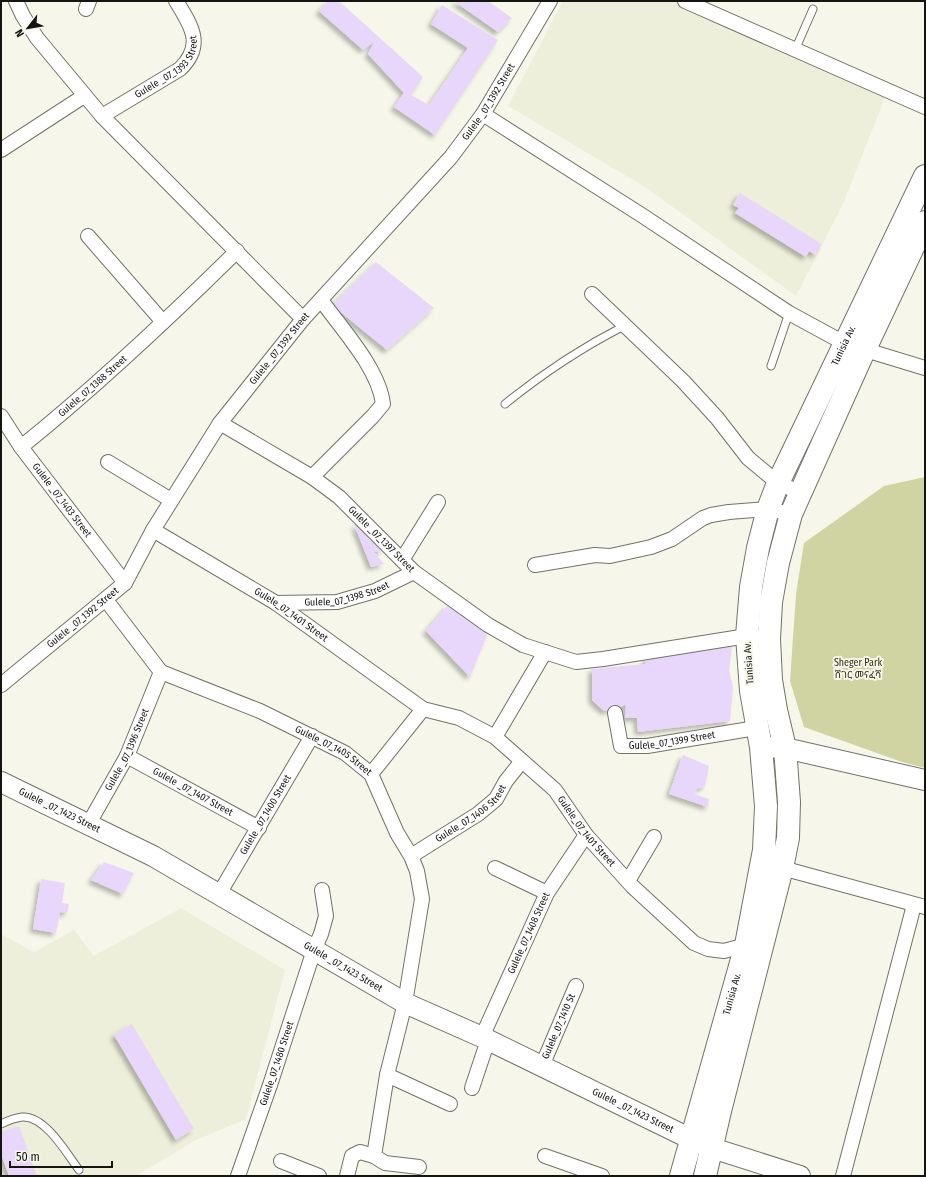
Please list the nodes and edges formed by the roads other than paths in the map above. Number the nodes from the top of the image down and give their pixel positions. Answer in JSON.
{"nodes":[{"id":1,"x":16,"y":1,"type":"edge"},
{"id":2,"x":176,"y":1,"type":"edge"},
{"id":3,"x":550,"y":1,"type":"edge"},
{"id":4,"x":685,"y":1,"type":"edge"},
{"id":5,"x":813,"y":10,"type":"dead end"},
{"id":6,"x":795,"y":50,"type":"junction"},
{"id":7,"x":84,"y":96,"type":"junction"},
{"id":8,"x":925,"y":107,"type":"edge"},
{"id":9,"x":483,"y":114,"type":"junction"},
{"id":10,"x":102,"y":116,"type":"junction"},
{"id":11,"x":1,"y":150,"type":"edge"},
{"id":12,"x":925,"y":176,"type":"edge"},
{"id":13,"x":925,"y":222,"type":"edge"},
{"id":14,"x":88,"y":236,"type":"dead end"},
{"id":15,"x":237,"y":251,"type":"junction"},
{"id":16,"x":592,"y":294,"type":"dead end"},
{"id":17,"x":321,"y":300,"type":"junction"},
{"id":18,"x":789,"y":313,"type":"junction"},
{"id":19,"x":303,"y":319,"type":"junction"},
{"id":20,"x":163,"y":322,"type":"junction"},
{"id":21,"x":624,"y":326,"type":"junction"},
{"id":22,"x":855,"y":348,"type":"junction"},
{"id":23,"x":771,"y":366,"type":"dead end"},
{"id":24,"x":925,"y":368,"type":"edge"},
{"id":25,"x":505,"y":404,"type":"dead end"},
{"id":26,"x":1,"y":416,"type":"edge"},
{"id":27,"x":220,"y":423,"type":"junction"},
{"id":28,"x":21,"y":448,"type":"junction"},
{"id":29,"x":108,"y":462,"type":"dead end"},
{"id":30,"x":312,"y":477,"type":"junction"},
{"id":31,"x":778,"y":483,"type":"junction"},
{"id":32,"x":801,"y":493,"type":"junction"},
{"id":33,"x":171,"y":500,"type":"junction"},
{"id":34,"x":438,"y":502,"type":"dead end"},
{"id":35,"x":768,"y":509,"type":"junction"},
{"id":36,"x":791,"y":514,"type":"junction"},
{"id":37,"x":153,"y":530,"type":"junction"},
{"id":38,"x":402,"y":560,"type":"junction"},
{"id":39,"x":535,"y":566,"type":"dead end"},
{"id":40,"x":414,"y":572,"type":"junction"},
{"id":41,"x":124,"y":583,"type":"junction"},
{"id":42,"x":106,"y":600,"type":"junction"},
{"id":43,"x":276,"y":603,"type":"junction"},
{"id":44,"x":747,"y":636,"type":"junction"},
{"id":45,"x":769,"y":639,"type":"junction"},
{"id":46,"x":545,"y":652,"type":"junction"},
{"id":47,"x":161,"y":672,"type":"junction"},
{"id":48,"x":1,"y":685,"type":"edge"},
{"id":49,"x":423,"y":709,"type":"junction"},
{"id":50,"x":615,"y":713,"type":"dead end"},
{"id":51,"x":312,"y":736,"type":"junction"},
{"id":52,"x":495,"y":738,"type":"junction"},
{"id":53,"x":759,"y":738,"type":"junction"},
{"id":54,"x":785,"y":748,"type":"junction"},
{"id":55,"x":127,"y":756,"type":"junction"},
{"id":56,"x":522,"y":761,"type":"junction"},
{"id":57,"x":371,"y":774,"type":"junction"},
{"id":58,"x":925,"y":780,"type":"edge"},
{"id":59,"x":1,"y":782,"type":"edge"},
{"id":60,"x":88,"y":825,"type":"junction"},
{"id":61,"x":259,"y":828,"type":"junction"},
{"id":62,"x":586,"y":835,"type":"junction"},
{"id":63,"x":654,"y":837,"type":"dead end"},
{"id":64,"x":411,"y":856,"type":"junction"},
{"id":65,"x":495,"y":868,"type":"dead end"},
{"id":66,"x":782,"y":868,"type":"junction"},
{"id":67,"x":628,"y":881,"type":"junction"},
{"id":68,"x":322,"y":890,"type":"dead end"},
{"id":69,"x":547,"y":893,"type":"junction"},
{"id":70,"x":219,"y":894,"type":"junction"},
{"id":71,"x":919,"y":906,"type":"edge"},
{"id":72,"x":754,"y":946,"type":"junction"},
{"id":73,"x":314,"y":950,"type":"junction"},
{"id":74,"x":576,"y":986,"type":"dead end"},
{"id":75,"x":405,"y":1003,"type":"junction"},
{"id":76,"x":485,"y":1039,"type":"junction"},
{"id":77,"x":542,"y":1066,"type":"junction"},
{"id":78,"x":387,"y":1076,"type":"junction"},
{"id":79,"x":472,"y":1088,"type":"dead end"},
{"id":80,"x":450,"y":1104,"type":"dead end"},
{"id":81,"x":1,"y":1124,"type":"edge"},
{"id":82,"x":691,"y":1139,"type":"junction"},
{"id":83,"x":712,"y":1148,"type":"junction"},
{"id":84,"x":374,"y":1156,"type":"junction"},
{"id":85,"x":545,"y":1156,"type":"dead end"},
{"id":86,"x":282,"y":1161,"type":"dead end"},
{"id":87,"x":419,"y":1167,"type":"dead end"},
{"id":88,"x":79,"y":1170,"type":"dead end"},
{"id":89,"x":238,"y":1176,"type":"edge"},
{"id":90,"x":319,"y":1176,"type":"edge"},
{"id":91,"x":347,"y":1176,"type":"edge"},
{"id":92,"x":602,"y":1176,"type":"edge"},
{"id":93,"x":680,"y":1176,"type":"edge"},
{"id":94,"x":705,"y":1176,"type":"edge"},
{"id":95,"x":800,"y":1176,"type":"edge"},
{"id":96,"x":843,"y":1176,"type":"edge"}],
"edges":[{"from":1,"to":7,"type":"street"},
{"from":2,"to":10,"type":"street","name":"Gulele _07_1393 Street"},
{"from":3,"to":9,"type":"street","name":"Gulele _07_1392 Street"},
{"from":4,"to":6,"type":"street"},
{"from":5,"to":6,"type":"lane"},
{"from":6,"to":8,"type":"street"},
{"from":7,"to":10,"type":"street"},
{"from":7,"to":11,"type":"street"},
{"from":9,"to":17,"type":"street","name":"Gulele _07_1392 Street"},
{"from":9,"to":18,"type":"street"},
{"from":10,"to":15,"type":"street"},
{"from":12,"to":22,"type":"main road","name":"Tunisia Av."},
{"from":13,"to":22,"type":"main road","name":"Tunisia Av."},
{"from":14,"to":20,"type":"street"},
{"from":15,"to":19,"type":"street"},
{"from":15,"to":20,"type":"street","name":"Gulele_07_1388 Street"},
{"from":16,"to":21,"type":"street"},
{"from":17,"to":19,"type":"street","name":"Gulele _07_1392 Street"},
{"from":17,"to":30,"type":"street"},
{"from":18,"to":22,"type":"street"},
{"from":18,"to":23,"type":"lane"},
{"from":19,"to":27,"type":"street","name":"Gulele _07_1392 Street"},
{"from":20,"to":28,"type":"street","name":"Gulele_07_1388 Street"},
{"from":21,"to":25,"type":"lane"},
{"from":21,"to":31,"type":"street"},
{"from":22,"to":24,"type":"street"},
{"from":22,"to":31,"type":"main road","name":"Tunisia Av."},
{"from":22,"to":32,"type":"main road","name":"Tunisia Av."},
{"from":26,"to":28,"type":"street","name":"Gulele _07_1403 Street"},
{"from":27,"to":30,"type":"street","name":"Gulele _07_1397 Street"},
{"from":27,"to":33,"type":"street","name":"Gulele _07_1392 Street"},
{"from":28,"to":41,"type":"street","name":"Gulele _07_1403 Street"},
{"from":29,"to":33,"type":"street"},
{"from":30,"to":38,"type":"street","name":"Gulele _07_1397 Street"},
{"from":31,"to":32,"type":"street"},
{"from":31,"to":35,"type":"main road","name":"Tunisia Av."},
{"from":32,"to":36,"type":"main road","name":"Tunisia Av."},
{"from":33,"to":37,"type":"street","name":"Gulele _07_1392 Street"},
{"from":34,"to":38,"type":"street"},
{"from":35,"to":36,"type":"street"},
{"from":35,"to":39,"type":"street"},
{"from":35,"to":44,"type":"main road","name":"Tunisia Av."},
{"from":36,"to":45,"type":"main road","name":"Tunisia Av."},
{"from":37,"to":41,"type":"street","name":"Gulele _07_1392 Street"},
{"from":37,"to":43,"type":"street","name":"Gulele_07_1401 Street"},
{"from":38,"to":40,"type":"street","name":"Gulele _07_1397 Street"},
{"from":40,"to":43,"type":"street","name":"Gulele_07_1398 Street"},
{"from":40,"to":46,"type":"street","name":"Gulele _07_1397 Street"},
{"from":41,"to":42,"type":"street","name":"Gulele _07_1392 Street"},
{"from":42,"to":47,"type":"street"},
{"from":42,"to":48,"type":"street","name":"Gulele _07_1392 Street"},
{"from":43,"to":49,"type":"street","name":"Gulele_07_1401 Street"},
{"from":44,"to":45,"type":"street","name":"Gulele _07_1397 Street"},
{"from":44,"to":46,"type":"street","name":"Gulele _07_1397 Street"},
{"from":44,"to":53,"type":"main road","name":"Tunisia Av."},
{"from":45,"to":54,"type":"main road","name":"Tunisia Av."},
{"from":46,"to":52,"type":"street"},
{"from":47,"to":51,"type":"street","name":"Gulele_07_1405 Street"},
{"from":47,"to":55,"type":"street","name":"Gulele _07_1396 Street"},
{"from":49,"to":52,"type":"street","name":"Gulele_07_1401 Street"},
{"from":49,"to":57,"type":"street"},
{"from":50,"to":53,"type":"street","name":"Gulele_07_1399 Street"},
{"from":51,"to":57,"type":"street","name":"Gulele_07_1405 Street"},
{"from":51,"to":61,"type":"street","name":"Gulele _07_1400 Street"},
{"from":52,"to":56,"type":"street","name":"Gulele_07_1401 Street"},
{"from":53,"to":54,"type":"main road"},
{"from":53,"to":72,"type":"main road","name":"Tunisia Av."},
{"from":54,"to":58,"type":"main road"},
{"from":54,"to":66,"type":"main road","name":"Tunisia Av."},
{"from":55,"to":60,"type":"street","name":"Gulele _07_1396 Street"},
{"from":55,"to":61,"type":"street","name":"Gulele _07_1407 Street"},
{"from":56,"to":62,"type":"street","name":"Gulele_07_1401 Street"},
{"from":56,"to":64,"type":"street","name":"Gulele_07_1406 Street"},
{"from":57,"to":64,"type":"street","name":"Gulele_07_1405 Street"},
{"from":59,"to":60,"type":"main road","name":"Gulele _07_1423 Street"},
{"from":60,"to":70,"type":"main road","name":"Gulele _07_1423 Street"},
{"from":61,"to":70,"type":"street","name":"Gulele _07_1400 Street"},
{"from":62,"to":67,"type":"street","name":"Gulele_07_1401 Street"},
{"from":62,"to":69,"type":"street","name":"Gulele_07_1408 Street"},
{"from":63,"to":67,"type":"street"},
{"from":64,"to":75,"type":"street","name":"Gulele_07_1405 Street"},
{"from":65,"to":69,"type":"street"},
{"from":66,"to":71,"type":"street"},
{"from":66,"to":72,"type":"main road","name":"Tunisia Av."},
{"from":67,"to":72,"type":"street","name":"Gulele_07_1401 Street"},
{"from":68,"to":73,"type":"street","name":"Gulele_07_1480 Street"},
{"from":69,"to":76,"type":"street","name":"Gulele_07_1408 Street"},
{"from":70,"to":73,"type":"main road","name":"Gulele _07_1423 Street"},
{"from":71,"to":96,"type":"street"},
{"from":72,"to":82,"type":"main road","name":"Tunisia Av."},
{"from":72,"to":83,"type":"main road","name":"Tunisia Av."},
{"from":73,"to":75,"type":"main road","name":"Gulele _07_1423 Street"},
{"from":73,"to":89,"type":"street","name":"Gulele_07_1480 Street"},
{"from":74,"to":77,"type":"street","name":"Gulele_07_1410 St"},
{"from":75,"to":76,"type":"main road","name":"Gulele _07_1423 Street"},
{"from":75,"to":78,"type":"street","name":"Gulele_07_1405 Street"},
{"from":76,"to":77,"type":"main road","name":"Gulele _07_1423 Street"},
{"from":76,"to":79,"type":"street","name":"Gulele_07_1408 Street"},
{"from":77,"to":82,"type":"main road","name":"Gulele _07_1423 Street"},
{"from":78,"to":80,"type":"street"},
{"from":78,"to":84,"type":"street","name":"Gulele_07_1405 Street"},
{"from":81,"to":88,"type":"lane"},
{"from":82,"to":83,"type":"main road","name":"Gulele _07_1423 Street"},
{"from":82,"to":93,"type":"main road","name":"Tunisia Av."},
{"from":83,"to":94,"type":"main road","name":"Tunisia Av."},
{"from":83,"to":95,"type":"main road","name":"Gulele _07_1423 Street"},
{"from":84,"to":87,"type":"street"},
{"from":84,"to":91,"type":"street"},
{"from":85,"to":92,"type":"street"},
{"from":86,"to":90,"type":"street"}]}
